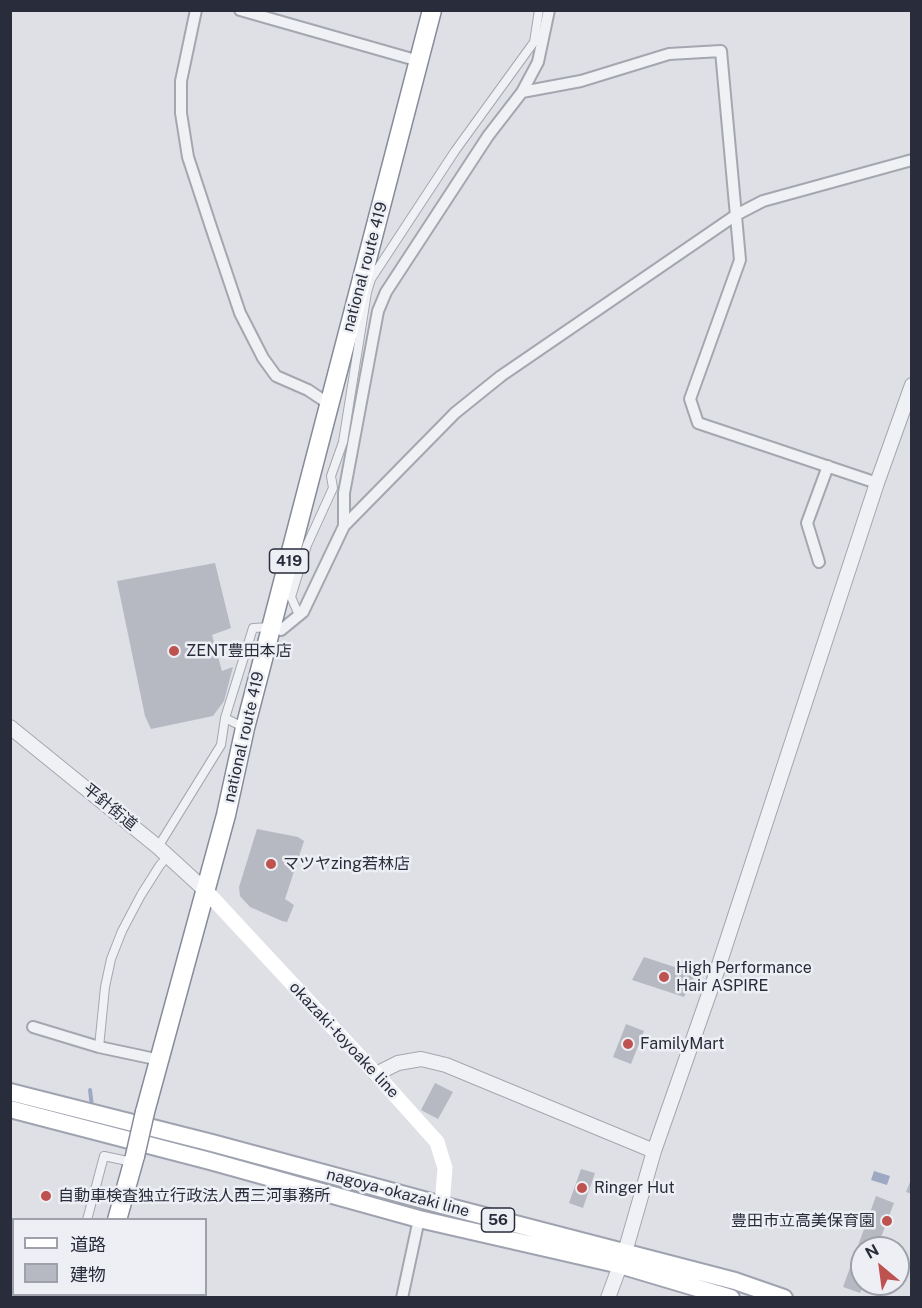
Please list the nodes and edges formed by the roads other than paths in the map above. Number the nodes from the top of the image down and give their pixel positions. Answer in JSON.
{"nodes":[{"id":1,"x":196,"y":10,"type":"edge"},
{"id":2,"x":240,"y":10,"type":"edge"},
{"id":3,"x":432,"y":10,"type":"edge"},
{"id":4,"x":539,"y":10,"type":"edge"},
{"id":5,"x":549,"y":10,"type":"edge"},
{"id":6,"x":419,"y":61,"type":"junction"},
{"id":7,"x":522,"y":92,"type":"junction"},
{"id":8,"x":912,"y":160,"type":"edge"},
{"id":9,"x":736,"y":215,"type":"junction"},
{"id":10,"x":912,"y":385,"type":"edge"},
{"id":11,"x":329,"y":404,"type":"junction"},
{"id":12,"x":828,"y":466,"type":"junction"},
{"id":13,"x":877,"y":483,"type":"junction"},
{"id":14,"x":344,"y":526,"type":"junction"},
{"id":15,"x":819,"y":562,"type":"dead end"},
{"id":16,"x":298,"y":615,"type":"junction"},
{"id":17,"x":272,"y":627,"type":"junction"},
{"id":18,"x":225,"y":718,"type":"junction"},
{"id":19,"x":10,"y":727,"type":"edge"},
{"id":20,"x":244,"y":728,"type":"junction"},
{"id":21,"x":163,"y":851,"type":"junction"},
{"id":22,"x":206,"y":891,"type":"junction"},
{"id":23,"x":33,"y":1027,"type":"dead end"},
{"id":24,"x":99,"y":1047,"type":"junction"},
{"id":25,"x":160,"y":1060,"type":"junction"},
{"id":26,"x":376,"y":1074,"type":"junction"},
{"id":27,"x":10,"y":1092,"type":"edge"},
{"id":28,"x":10,"y":1108,"type":"edge"},
{"id":29,"x":654,"y":1151,"type":"junction"},
{"id":30,"x":134,"y":1159,"type":"junction"},
{"id":31,"x":442,"y":1205,"type":"junction"},
{"id":32,"x":88,"y":1218,"type":"edge"},
{"id":33,"x":118,"y":1218,"type":"edge"},
{"id":34,"x":419,"y":1219,"type":"junction"},
{"id":35,"x":622,"y":1258,"type":"junction"},
{"id":36,"x":402,"y":1298,"type":"edge"},
{"id":37,"x":608,"y":1298,"type":"edge"},
{"id":38,"x":731,"y":1298,"type":"edge"},
{"id":39,"x":784,"y":1298,"type":"edge"}],
"edges":[{"from":1,"to":11,"type":"street"},
{"from":2,"to":6,"type":"street"},
{"from":3,"to":6,"type":"highway","name":"national route 419","number":"419"},
{"from":4,"to":16,"type":"street"},
{"from":5,"to":7,"type":"street"},
{"from":6,"to":11,"type":"highway","name":"national route 419","number":"419"},
{"from":7,"to":9,"type":"street"},
{"from":7,"to":14,"type":"street"},
{"from":8,"to":9,"type":"street"},
{"from":9,"to":12,"type":"street"},
{"from":9,"to":14,"type":"street"},
{"from":10,"to":13,"type":"street"},
{"from":11,"to":17,"type":"highway","name":"national route 419","number":"419"},
{"from":12,"to":13,"type":"street"},
{"from":12,"to":15,"type":"street"},
{"from":13,"to":29,"type":"street"},
{"from":14,"to":16,"type":"street"},
{"from":16,"to":17,"type":"street"},
{"from":17,"to":18,"type":"street"},
{"from":17,"to":20,"type":"highway","name":"national route 419","number":"419"},
{"from":18,"to":20,"type":"street"},
{"from":18,"to":21,"type":"street"},
{"from":19,"to":21,"type":"street","name":"平針街道"},
{"from":20,"to":22,"type":"highway","name":"national route 419","number":"419"},
{"from":21,"to":22,"type":"street","name":"平針街道"},
{"from":21,"to":24,"type":"street"},
{"from":22,"to":25,"type":"highway","name":"national route 419","number":"419"},
{"from":22,"to":26,"type":"main road","name":"okazaki-toyoake line"},
{"from":23,"to":24,"type":"street"},
{"from":24,"to":25,"type":"street"},
{"from":25,"to":30,"type":"highway","name":"national route 419","number":"419","bridge":true},
{"from":26,"to":29,"type":"street"},
{"from":26,"to":31,"type":"main road","name":"okazaki-toyoake line"},
{"from":27,"to":31,"type":"main road","name":"nagoya-okazaki line","number":"56"},
{"from":28,"to":34,"type":"main road","name":"nagoya-okazaki line","number":"56"},
{"from":29,"to":35,"type":"street"},
{"from":30,"to":32,"type":"street"},
{"from":30,"to":33,"type":"highway","name":"national route 419","number":"419"},
{"from":31,"to":35,"type":"main road","name":"nagoya-okazaki line","number":"56"},
{"from":34,"to":35,"type":"main road","name":"nagoya-okazaki line","number":"56"},
{"from":34,"to":36,"type":"street"},
{"from":35,"to":37,"type":"street"},
{"from":35,"to":38,"type":"main road","name":"nagoya-okazaki line","number":"56"},
{"from":35,"to":39,"type":"main road","name":"nagoya-okazaki line","number":"56"}]}
